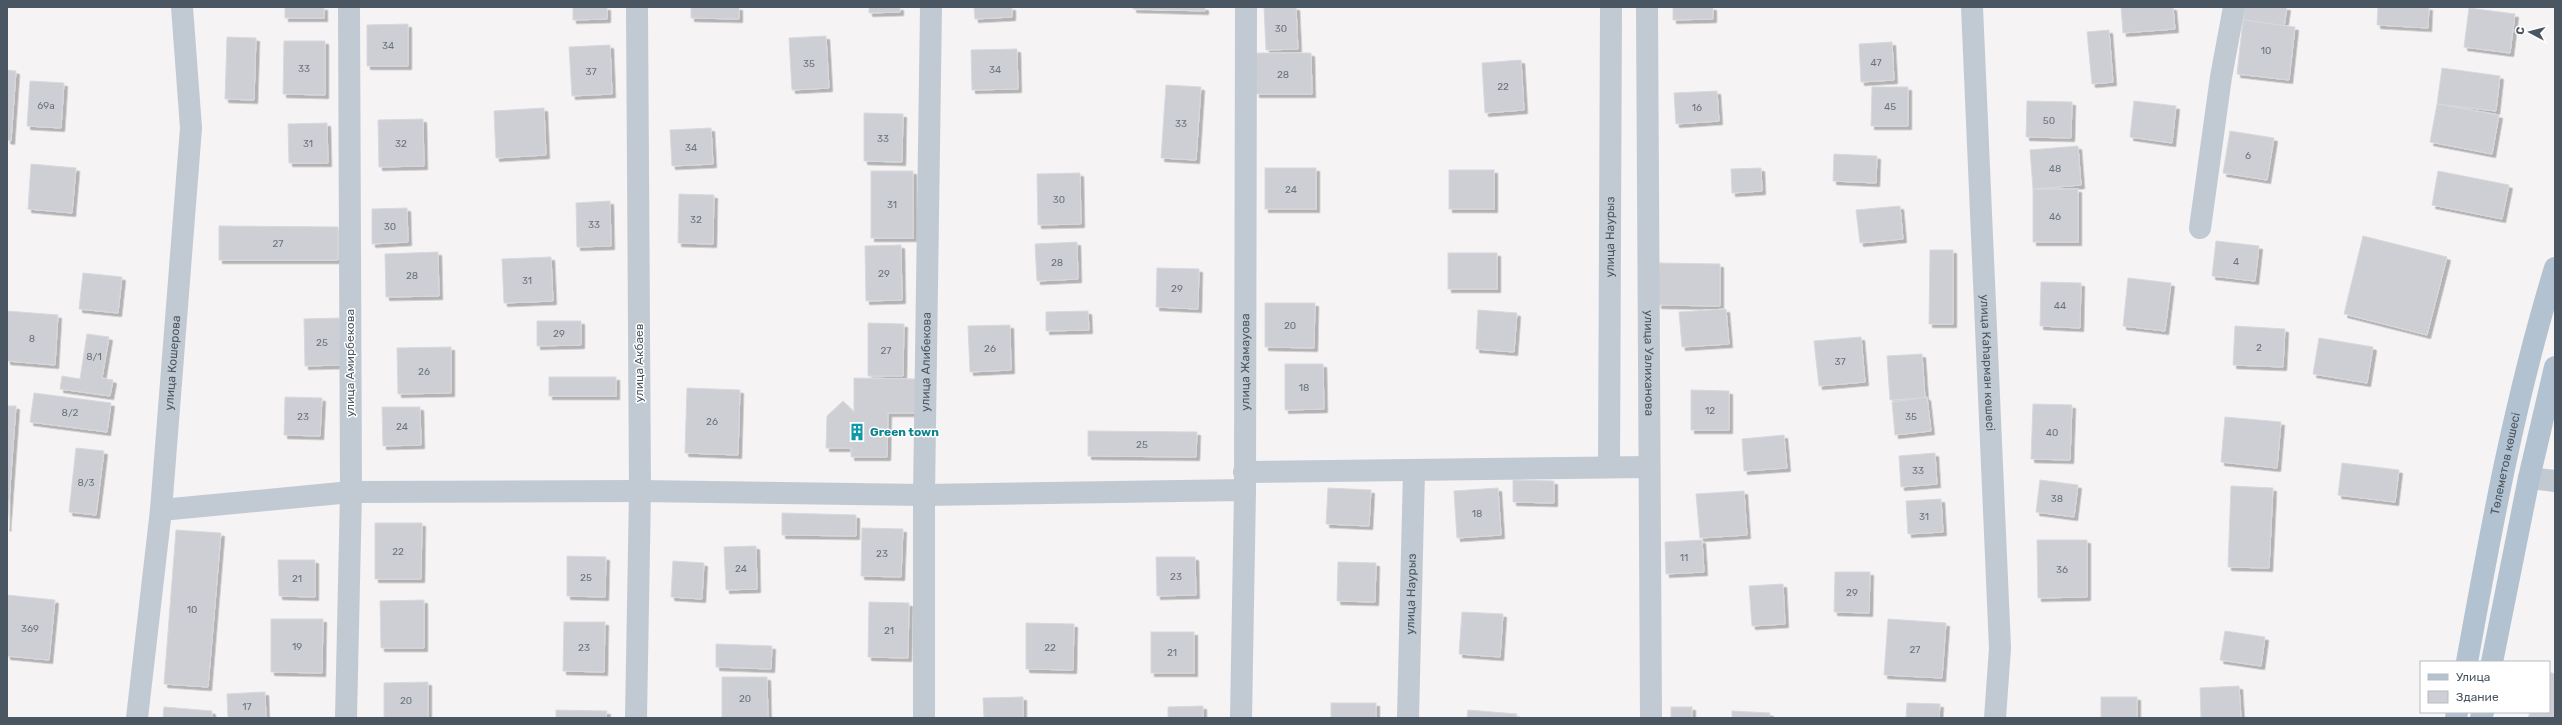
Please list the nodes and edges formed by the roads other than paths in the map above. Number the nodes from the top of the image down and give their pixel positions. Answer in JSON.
{"nodes":[{"id":1,"x":182,"y":7,"type":"edge"},
{"id":2,"x":349,"y":7,"type":"edge"},
{"id":3,"x":637,"y":7,"type":"edge"},
{"id":4,"x":930,"y":7,"type":"edge"},
{"id":5,"x":1246,"y":7,"type":"edge"},
{"id":6,"x":1611,"y":7,"type":"edge"},
{"id":7,"x":1647,"y":7,"type":"edge"},
{"id":8,"x":1972,"y":7,"type":"edge"},
{"id":9,"x":2234,"y":7,"type":"edge"},
{"id":10,"x":2200,"y":228,"type":"dead end"},
{"id":11,"x":2555,"y":268,"type":"edge"},
{"id":12,"x":2555,"y":366,"type":"edge"},
{"id":13,"x":1609,"y":467,"type":"junction"},
{"id":14,"x":1649,"y":467,"type":"junction"},
{"id":15,"x":1414,"y":471,"type":"junction"},
{"id":16,"x":2529,"y":478,"type":"junction"},
{"id":17,"x":1245,"y":481,"type":"junction"},
{"id":18,"x":2555,"y":481,"type":"edge"},
{"id":19,"x":640,"y":491,"type":"junction"},
{"id":20,"x":351,"y":492,"type":"junction"},
{"id":21,"x":924,"y":495,"type":"junction"},
{"id":22,"x":161,"y":510,"type":"junction"},
{"id":23,"x":2466,"y":661,"type":"edge"},
{"id":24,"x":2492,"y":661,"type":"edge"},
{"id":25,"x":137,"y":718,"type":"edge"},
{"id":26,"x":346,"y":718,"type":"edge"},
{"id":27,"x":636,"y":718,"type":"edge"},
{"id":28,"x":924,"y":718,"type":"edge"},
{"id":29,"x":1241,"y":718,"type":"edge"},
{"id":30,"x":1408,"y":718,"type":"edge"},
{"id":31,"x":1651,"y":718,"type":"edge"},
{"id":32,"x":1996,"y":718,"type":"edge"}],
"edges":[{"from":1,"to":22,"type":"street","name":"улица Кошерова"},
{"from":2,"to":20,"type":"street","name":"улица Амирбекова"},
{"from":3,"to":19,"type":"street","name":"улица Акбаев"},
{"from":4,"to":21,"type":"street","name":"улица Алибекова"},
{"from":5,"to":17,"type":"street","name":"улица Жамауова"},
{"from":6,"to":13,"type":"street","name":"улица Наурыз"},
{"from":7,"to":14,"type":"street","name":"улица Уалиханова"},
{"from":8,"to":32,"type":"street","name":"улица Каһарман көшесі"},
{"from":9,"to":10,"type":"street"},
{"from":11,"to":23,"type":"main road","name":"Төлеметов көшесі"},
{"from":12,"to":16,"type":"main road"},
{"from":13,"to":14,"type":"street"},
{"from":13,"to":15,"type":"street"},
{"from":14,"to":31,"type":"street","name":"улица Уалиханова"},
{"from":15,"to":17,"type":"street"},
{"from":15,"to":30,"type":"street","name":"улица Наурыз"},
{"from":16,"to":18,"type":"street"},
{"from":16,"to":24,"type":"main road"},
{"from":17,"to":21,"type":"street"},
{"from":17,"to":29,"type":"street","name":"улица Жамауова"},
{"from":19,"to":20,"type":"street"},
{"from":19,"to":21,"type":"street"},
{"from":19,"to":27,"type":"street","name":"улица Акбаев"},
{"from":20,"to":22,"type":"street"},
{"from":20,"to":26,"type":"street","name":"улица Амирбекова"},
{"from":21,"to":28,"type":"street","name":"улица Алибекова"},
{"from":22,"to":25,"type":"street","name":"улица Кошерова"}]}
